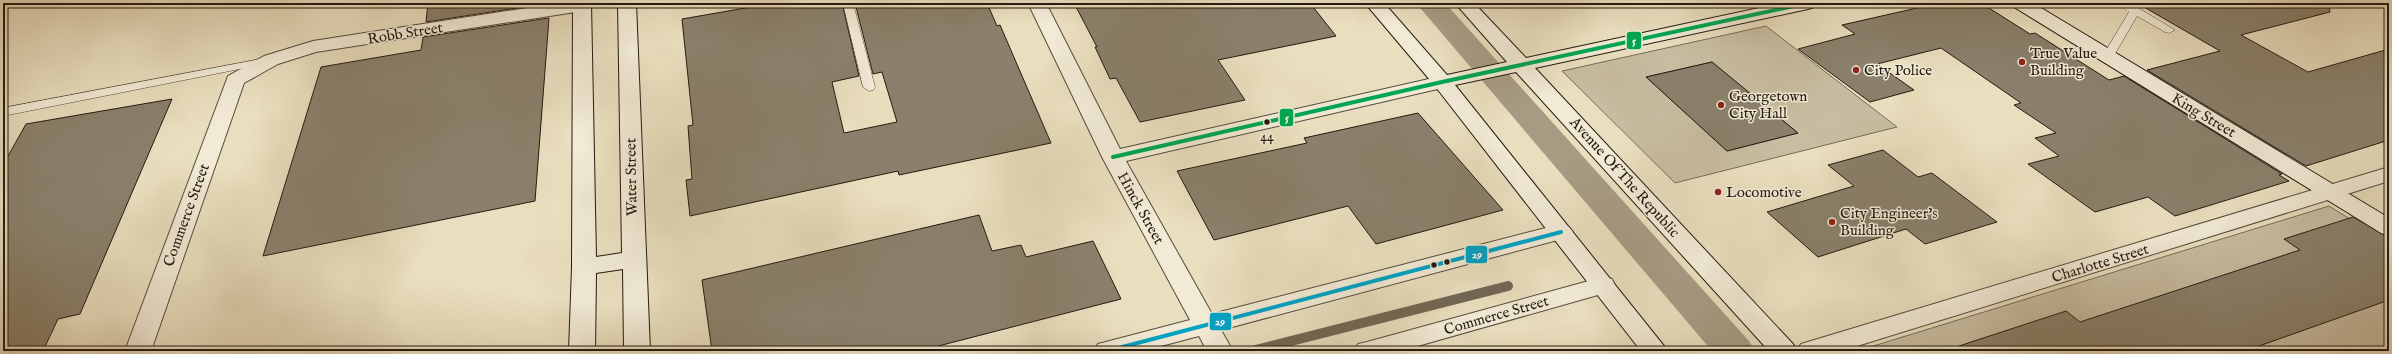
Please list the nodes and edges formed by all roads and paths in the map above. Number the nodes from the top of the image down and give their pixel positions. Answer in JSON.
{"nodes":[{"id":1,"x":627,"y":3,"type":"edge"},
{"id":2,"x":848,"y":3,"type":"edge"},
{"id":3,"x":1037,"y":3,"type":"edge"},
{"id":4,"x":1374,"y":3,"type":"edge"},
{"id":5,"x":1464,"y":3,"type":"edge"},
{"id":6,"x":1808,"y":3,"type":"edge"},
{"id":7,"x":2020,"y":3,"type":"edge"},
{"id":8,"x":2122,"y":3,"type":"edge"},
{"id":9,"x":586,"y":4,"type":"edge"},
{"id":10,"x":2135,"y":11,"type":"junction"},
{"id":11,"x":2169,"y":30,"type":"dead end"},
{"id":12,"x":2108,"y":56,"type":"junction"},
{"id":13,"x":271,"y":60,"type":"junction"},
{"id":14,"x":1514,"y":68,"type":"junction"},
{"id":15,"x":234,"y":80,"type":"joint"},
{"id":16,"x":1450,"y":80,"type":"junction"},
{"id":17,"x":869,"y":87,"type":"dead end"},
{"id":18,"x":3,"y":112,"type":"edge"},
{"id":19,"x":1113,"y":157,"type":"junction"},
{"id":20,"x":2389,"y":174,"type":"edge"},
{"id":21,"x":2330,"y":192,"type":"junction"},
{"id":22,"x":2389,"y":228,"type":"edge"},
{"id":23,"x":1561,"y":232,"type":"junction"},
{"id":24,"x":633,"y":259,"type":"junction"},
{"id":25,"x":584,"y":267,"type":"junction"},
{"id":26,"x":1603,"y":285,"type":"junction"},
{"id":27,"x":1205,"y":325,"type":"junction"},
{"id":28,"x":138,"y":351,"type":"edge"},
{"id":29,"x":582,"y":351,"type":"edge"},
{"id":30,"x":637,"y":351,"type":"edge"},
{"id":31,"x":1106,"y":351,"type":"edge"},
{"id":32,"x":1220,"y":351,"type":"edge"},
{"id":33,"x":1367,"y":351,"type":"edge"},
{"id":34,"x":1655,"y":351,"type":"edge"},
{"id":35,"x":1784,"y":351,"type":"edge"},
{"id":36,"x":1810,"y":351,"type":"edge"}],
"edges":[{"from":1,"to":24,"type":"street","name":"Water Street"},
{"from":2,"to":17,"type":"lane"},
{"from":3,"to":19,"type":"street","name":"Hinck Street"},
{"from":4,"to":16,"type":"street"},
{"from":5,"to":14,"type":"street","name":"Avenue Of The Republic"},
{"from":6,"to":14,"type":"street"},
{"from":7,"to":12,"type":"street","name":"King Street"},
{"from":8,"to":10,"type":"lane"},
{"from":9,"to":13,"type":"street","name":"Robb Street"},
{"from":9,"to":25,"type":"street"},
{"from":10,"to":11,"type":"lane"},
{"from":10,"to":12,"type":"lane"},
{"from":12,"to":21,"type":"street","name":"King Street"},
{"from":13,"to":15,"type":"street","name":"Robb Street"},
{"from":13,"to":18,"type":"lane"},
{"from":14,"to":16,"type":"street"},
{"from":14,"to":35,"type":"street","name":"Avenue Of The Republic"},
{"from":15,"to":28,"type":"street","name":"Commerce Street"},
{"from":16,"to":19,"type":"street"},
{"from":16,"to":23,"type":"street"},
{"from":19,"to":27,"type":"street","name":"Hinck Street"},
{"from":20,"to":21,"type":"street","name":"Charlotte Street"},
{"from":21,"to":22,"type":"street","name":"King Street"},
{"from":21,"to":36,"type":"street","name":"Charlotte Street"},
{"from":23,"to":26,"type":"street"},
{"from":23,"to":27,"type":"street"},
{"from":24,"to":25,"type":"street"},
{"from":24,"to":30,"type":"street","name":"Water Street"},
{"from":25,"to":29,"type":"street"},
{"from":26,"to":33,"type":"street","name":"Commerce Street"},
{"from":26,"to":34,"type":"street"},
{"from":27,"to":31,"type":"street"},
{"from":27,"to":32,"type":"street","name":"Hinck Street"}]}
